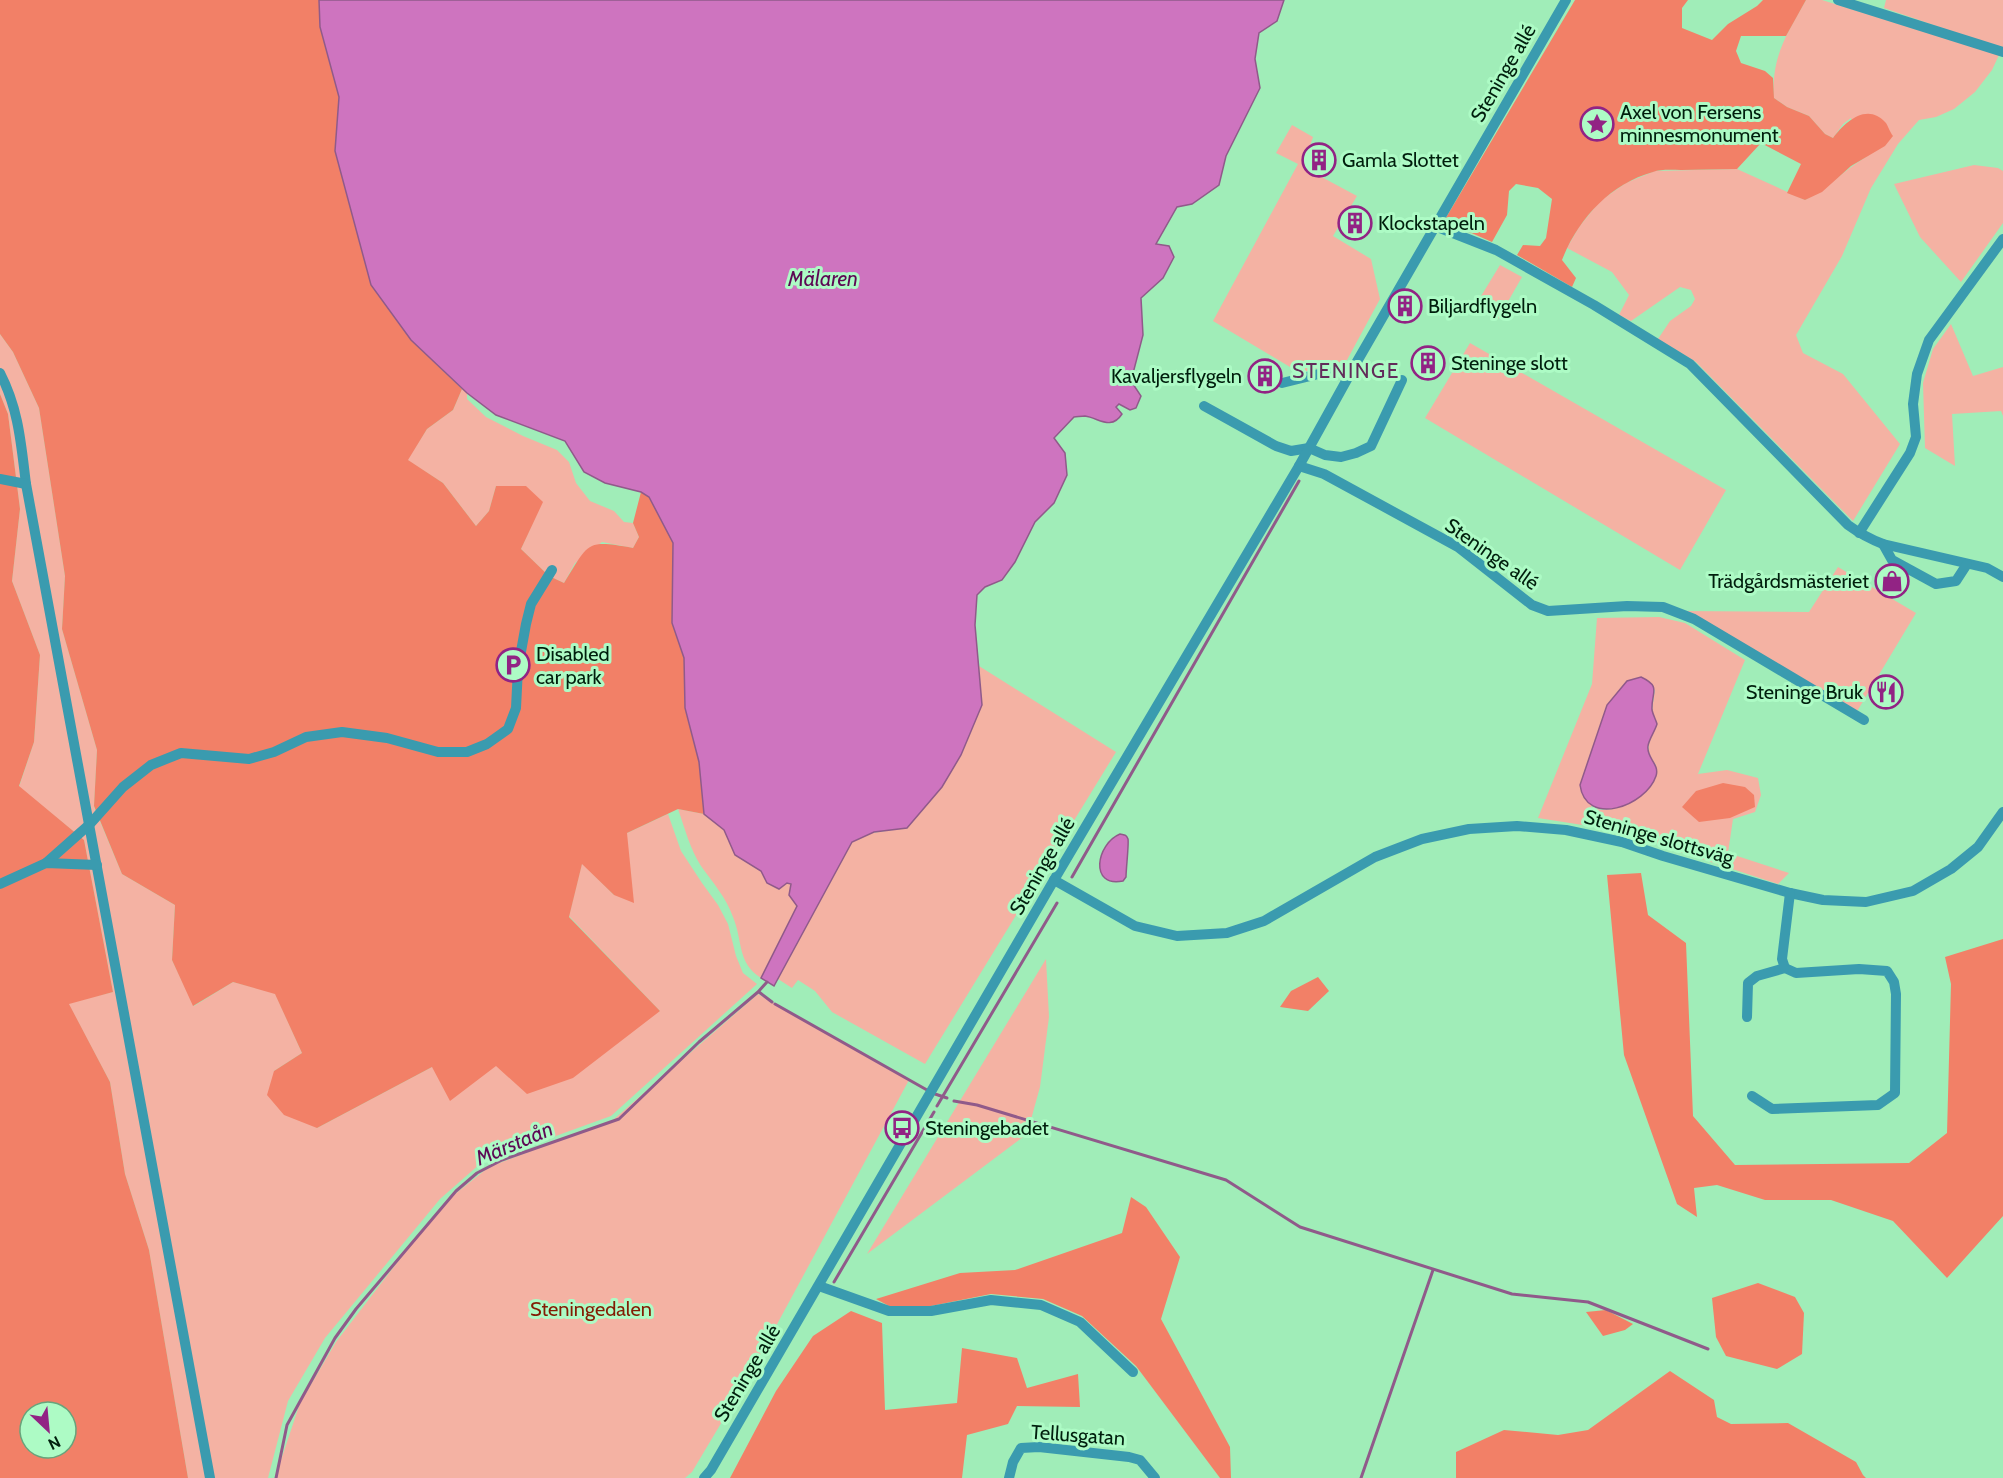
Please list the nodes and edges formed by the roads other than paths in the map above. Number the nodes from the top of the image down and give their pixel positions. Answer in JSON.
{"nodes":[{"id":1,"x":1566,"y":0,"type":"edge"},
{"id":2,"x":1838,"y":0,"type":"edge"},
{"id":3,"x":2003,"y":52,"type":"edge"},
{"id":4,"x":1435,"y":226,"type":"junction"},
{"id":5,"x":2003,"y":239,"type":"edge"},
{"id":6,"x":1355,"y":365,"type":"junction"},
{"id":7,"x":0,"y":373,"type":"edge"},
{"id":8,"x":1402,"y":380,"type":"dead end"},
{"id":9,"x":1282,"y":383,"type":"dead end"},
{"id":10,"x":1204,"y":406,"type":"dead end"},
{"id":11,"x":1309,"y":448,"type":"junction"},
{"id":12,"x":1299,"y":466,"type":"junction"},
{"id":13,"x":0,"y":479,"type":"edge"},
{"id":14,"x":26,"y":484,"type":"junction"},
{"id":15,"x":1859,"y":533,"type":"junction"},
{"id":16,"x":1883,"y":544,"type":"junction"},
{"id":17,"x":1967,"y":564,"type":"junction"},
{"id":18,"x":552,"y":570,"type":"dead end"},
{"id":19,"x":2003,"y":577,"type":"edge"},
{"id":20,"x":1864,"y":720,"type":"dead end"},
{"id":21,"x":2003,"y":812,"type":"edge"},
{"id":22,"x":90,"y":824,"type":"junction"},
{"id":23,"x":46,"y":862,"type":"junction"},
{"id":24,"x":97,"y":866,"type":"junction"},
{"id":25,"x":1054,"y":880,"type":"junction"},
{"id":26,"x":0,"y":884,"type":"edge"},
{"id":27,"x":1790,"y":893,"type":"junction"},
{"id":28,"x":1785,"y":968,"type":"junction"},
{"id":29,"x":1748,"y":1017,"type":"dead end"},
{"id":30,"x":1752,"y":1096,"type":"dead end"},
{"id":31,"x":819,"y":1286,"type":"junction"},
{"id":32,"x":1133,"y":1372,"type":"dead end"},
{"id":33,"x":210,"y":1478,"type":"edge"},
{"id":34,"x":704,"y":1478,"type":"edge"},
{"id":35,"x":1009,"y":1478,"type":"edge"},
{"id":36,"x":1155,"y":1478,"type":"edge"}],
"edges":[{"from":1,"to":4,"type":"street","name":"Steninge allé"},
{"from":2,"to":3,"type":"street"},
{"from":4,"to":6,"type":"street","name":"Steninge allé"},
{"from":4,"to":15,"type":"street"},
{"from":5,"to":15,"type":"street"},
{"from":6,"to":9,"type":"street"},
{"from":6,"to":11,"type":"street","name":"Steninge allé"},
{"from":7,"to":14,"type":"street"},
{"from":8,"to":11,"type":"street"},
{"from":10,"to":11,"type":"street"},
{"from":11,"to":12,"type":"street","name":"Steninge allé"},
{"from":12,"to":20,"type":"street","name":"Steninge allé"},
{"from":12,"to":25,"type":"street","name":"Steninge allé"},
{"from":13,"to":14,"type":"street"},
{"from":14,"to":22,"type":"street"},
{"from":15,"to":16,"type":"street"},
{"from":16,"to":17,"type":"street"},
{"from":16,"to":17,"type":"street"},
{"from":17,"to":19,"type":"street"},
{"from":18,"to":22,"type":"street"},
{"from":21,"to":27,"type":"street","name":"Steninge slottsväg"},
{"from":22,"to":23,"type":"street"},
{"from":22,"to":24,"type":"street"},
{"from":23,"to":24,"type":"street"},
{"from":23,"to":26,"type":"street"},
{"from":24,"to":33,"type":"street"},
{"from":25,"to":27,"type":"street","name":"Steninge slottsväg"},
{"from":25,"to":31,"type":"street","name":"Steninge allé"},
{"from":27,"to":28,"type":"street"},
{"from":28,"to":29,"type":"street"},
{"from":28,"to":30,"type":"street"},
{"from":31,"to":32,"type":"street"},
{"from":31,"to":34,"type":"street","name":"Steninge allé"},
{"from":35,"to":36,"type":"street","name":"Tellusgatan"}]}
